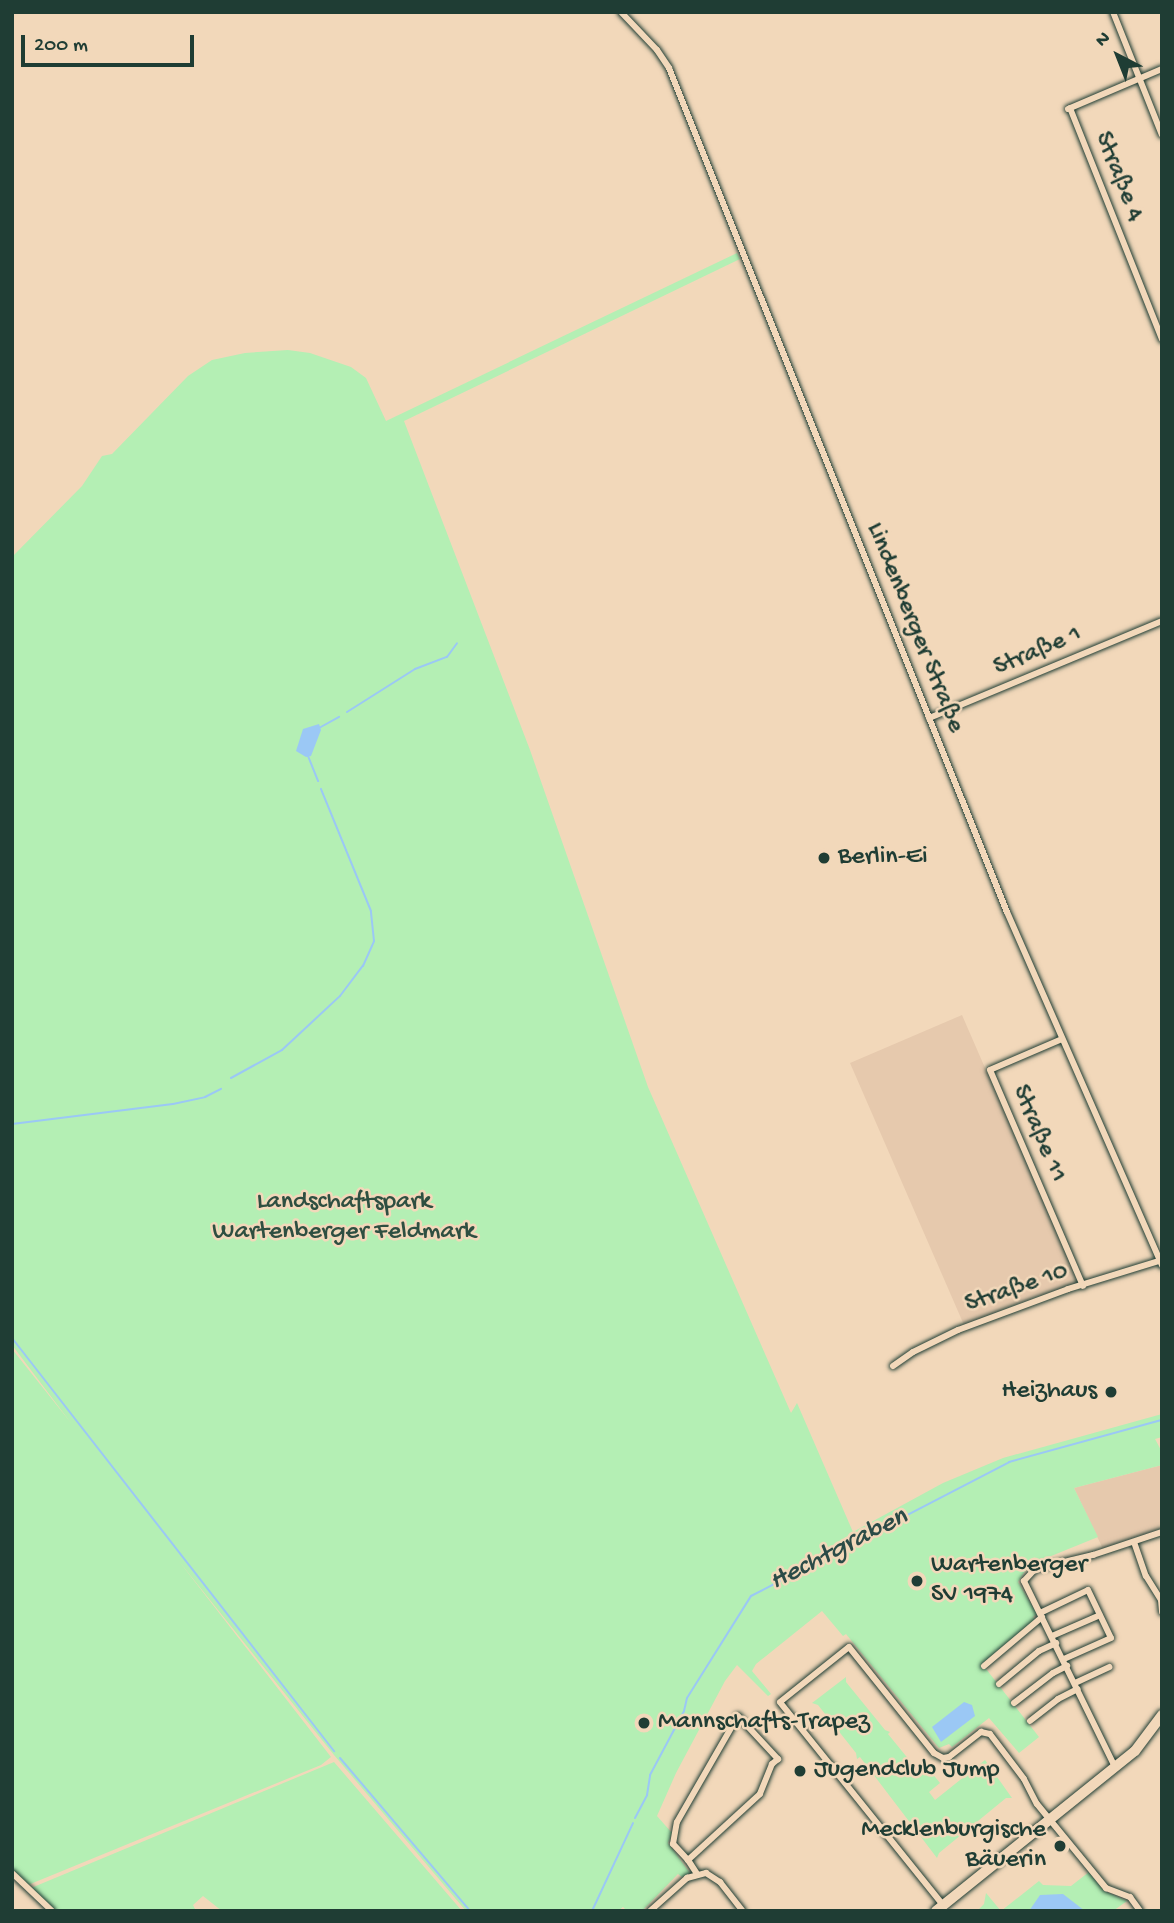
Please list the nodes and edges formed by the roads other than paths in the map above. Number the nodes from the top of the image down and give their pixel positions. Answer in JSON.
{"nodes":[{"id":1,"x":621,"y":12,"type":"edge"},
{"id":2,"x":1113,"y":12,"type":"edge"},
{"id":3,"x":1162,"y":69,"type":"edge"},
{"id":4,"x":1139,"y":78,"type":"junction"},
{"id":5,"x":1162,"y":135,"type":"edge"},
{"id":6,"x":1162,"y":339,"type":"edge"},
{"id":7,"x":1162,"y":621,"type":"edge"},
{"id":8,"x":929,"y":718,"type":"junction"},
{"id":9,"x":1062,"y":1040,"type":"junction"},
{"id":10,"x":1161,"y":1263,"type":"edge"},
{"id":11,"x":1083,"y":1286,"type":"junction"},
{"id":12,"x":893,"y":1366,"type":"dead end"},
{"id":13,"x":1162,"y":1532,"type":"edge"},
{"id":14,"x":1134,"y":1542,"type":"junction"},
{"id":15,"x":1162,"y":1612,"type":"edge"},
{"id":16,"x":1041,"y":1615,"type":"junction"},
{"id":17,"x":1100,"y":1615,"type":"junction"},
{"id":18,"x":1052,"y":1636,"type":"junction"},
{"id":19,"x":1056,"y":1643,"type":"junction"},
{"id":20,"x":1065,"y":1663,"type":"junction"},
{"id":21,"x":984,"y":1666,"type":"dead end"},
{"id":22,"x":1110,"y":1667,"type":"dead end"},
{"id":23,"x":999,"y":1684,"type":"dead end"},
{"id":24,"x":1077,"y":1686,"type":"junction"},
{"id":25,"x":1014,"y":1703,"type":"dead end"},
{"id":26,"x":1162,"y":1716,"type":"edge"},
{"id":27,"x":1030,"y":1721,"type":"dead end"},
{"id":28,"x":1114,"y":1765,"type":"junction"},
{"id":29,"x":1049,"y":1819,"type":"junction"},
{"id":30,"x":688,"y":1860,"type":"junction"},
{"id":31,"x":12,"y":1873,"type":"edge"},
{"id":32,"x":697,"y":1874,"type":"junction"},
{"id":33,"x":939,"y":1908,"type":"edge"},
{"id":34,"x":52,"y":1911,"type":"edge"},
{"id":35,"x":650,"y":1911,"type":"edge"},
{"id":36,"x":743,"y":1911,"type":"edge"},
{"id":37,"x":1140,"y":1911,"type":"edge"}],
"edges":[{"from":1,"to":8,"type":"street","name":"Lindenberger Straße"},
{"from":2,"to":4,"type":"street"},
{"from":3,"to":4,"type":"street"},
{"from":4,"to":5,"type":"street"},
{"from":4,"to":6,"type":"street","name":"Straße 4"},
{"from":7,"to":8,"type":"street","name":"Straße 1"},
{"from":8,"to":9,"type":"street","name":"Lindenberger Straße"},
{"from":9,"to":10,"type":"street","name":"Lindenberger Straße"},
{"from":9,"to":11,"type":"street","name":"Straße 11"},
{"from":10,"to":11,"type":"street","name":"Straße 10"},
{"from":11,"to":12,"type":"street","name":"Straße 10"},
{"from":13,"to":14,"type":"street"},
{"from":14,"to":15,"type":"street"},
{"from":14,"to":16,"type":"street"},
{"from":16,"to":17,"type":"street"},
{"from":16,"to":18,"type":"street"},
{"from":16,"to":21,"type":"street"},
{"from":17,"to":18,"type":"street"},
{"from":17,"to":20,"type":"street"},
{"from":18,"to":19,"type":"street"},
{"from":19,"to":20,"type":"street"},
{"from":19,"to":23,"type":"street"},
{"from":20,"to":24,"type":"street"},
{"from":20,"to":25,"type":"street"},
{"from":22,"to":24,"type":"street"},
{"from":24,"to":27,"type":"street"},
{"from":24,"to":28,"type":"street"},
{"from":26,"to":28,"type":"main road"},
{"from":28,"to":29,"type":"main road"},
{"from":29,"to":33,"type":"main road"},
{"from":29,"to":33,"type":"street"},
{"from":29,"to":37,"type":"street"},
{"from":30,"to":30,"type":"street"},
{"from":30,"to":32,"type":"street"},
{"from":31,"to":34,"type":"street"},
{"from":32,"to":35,"type":"street"},
{"from":32,"to":36,"type":"street"}]}
